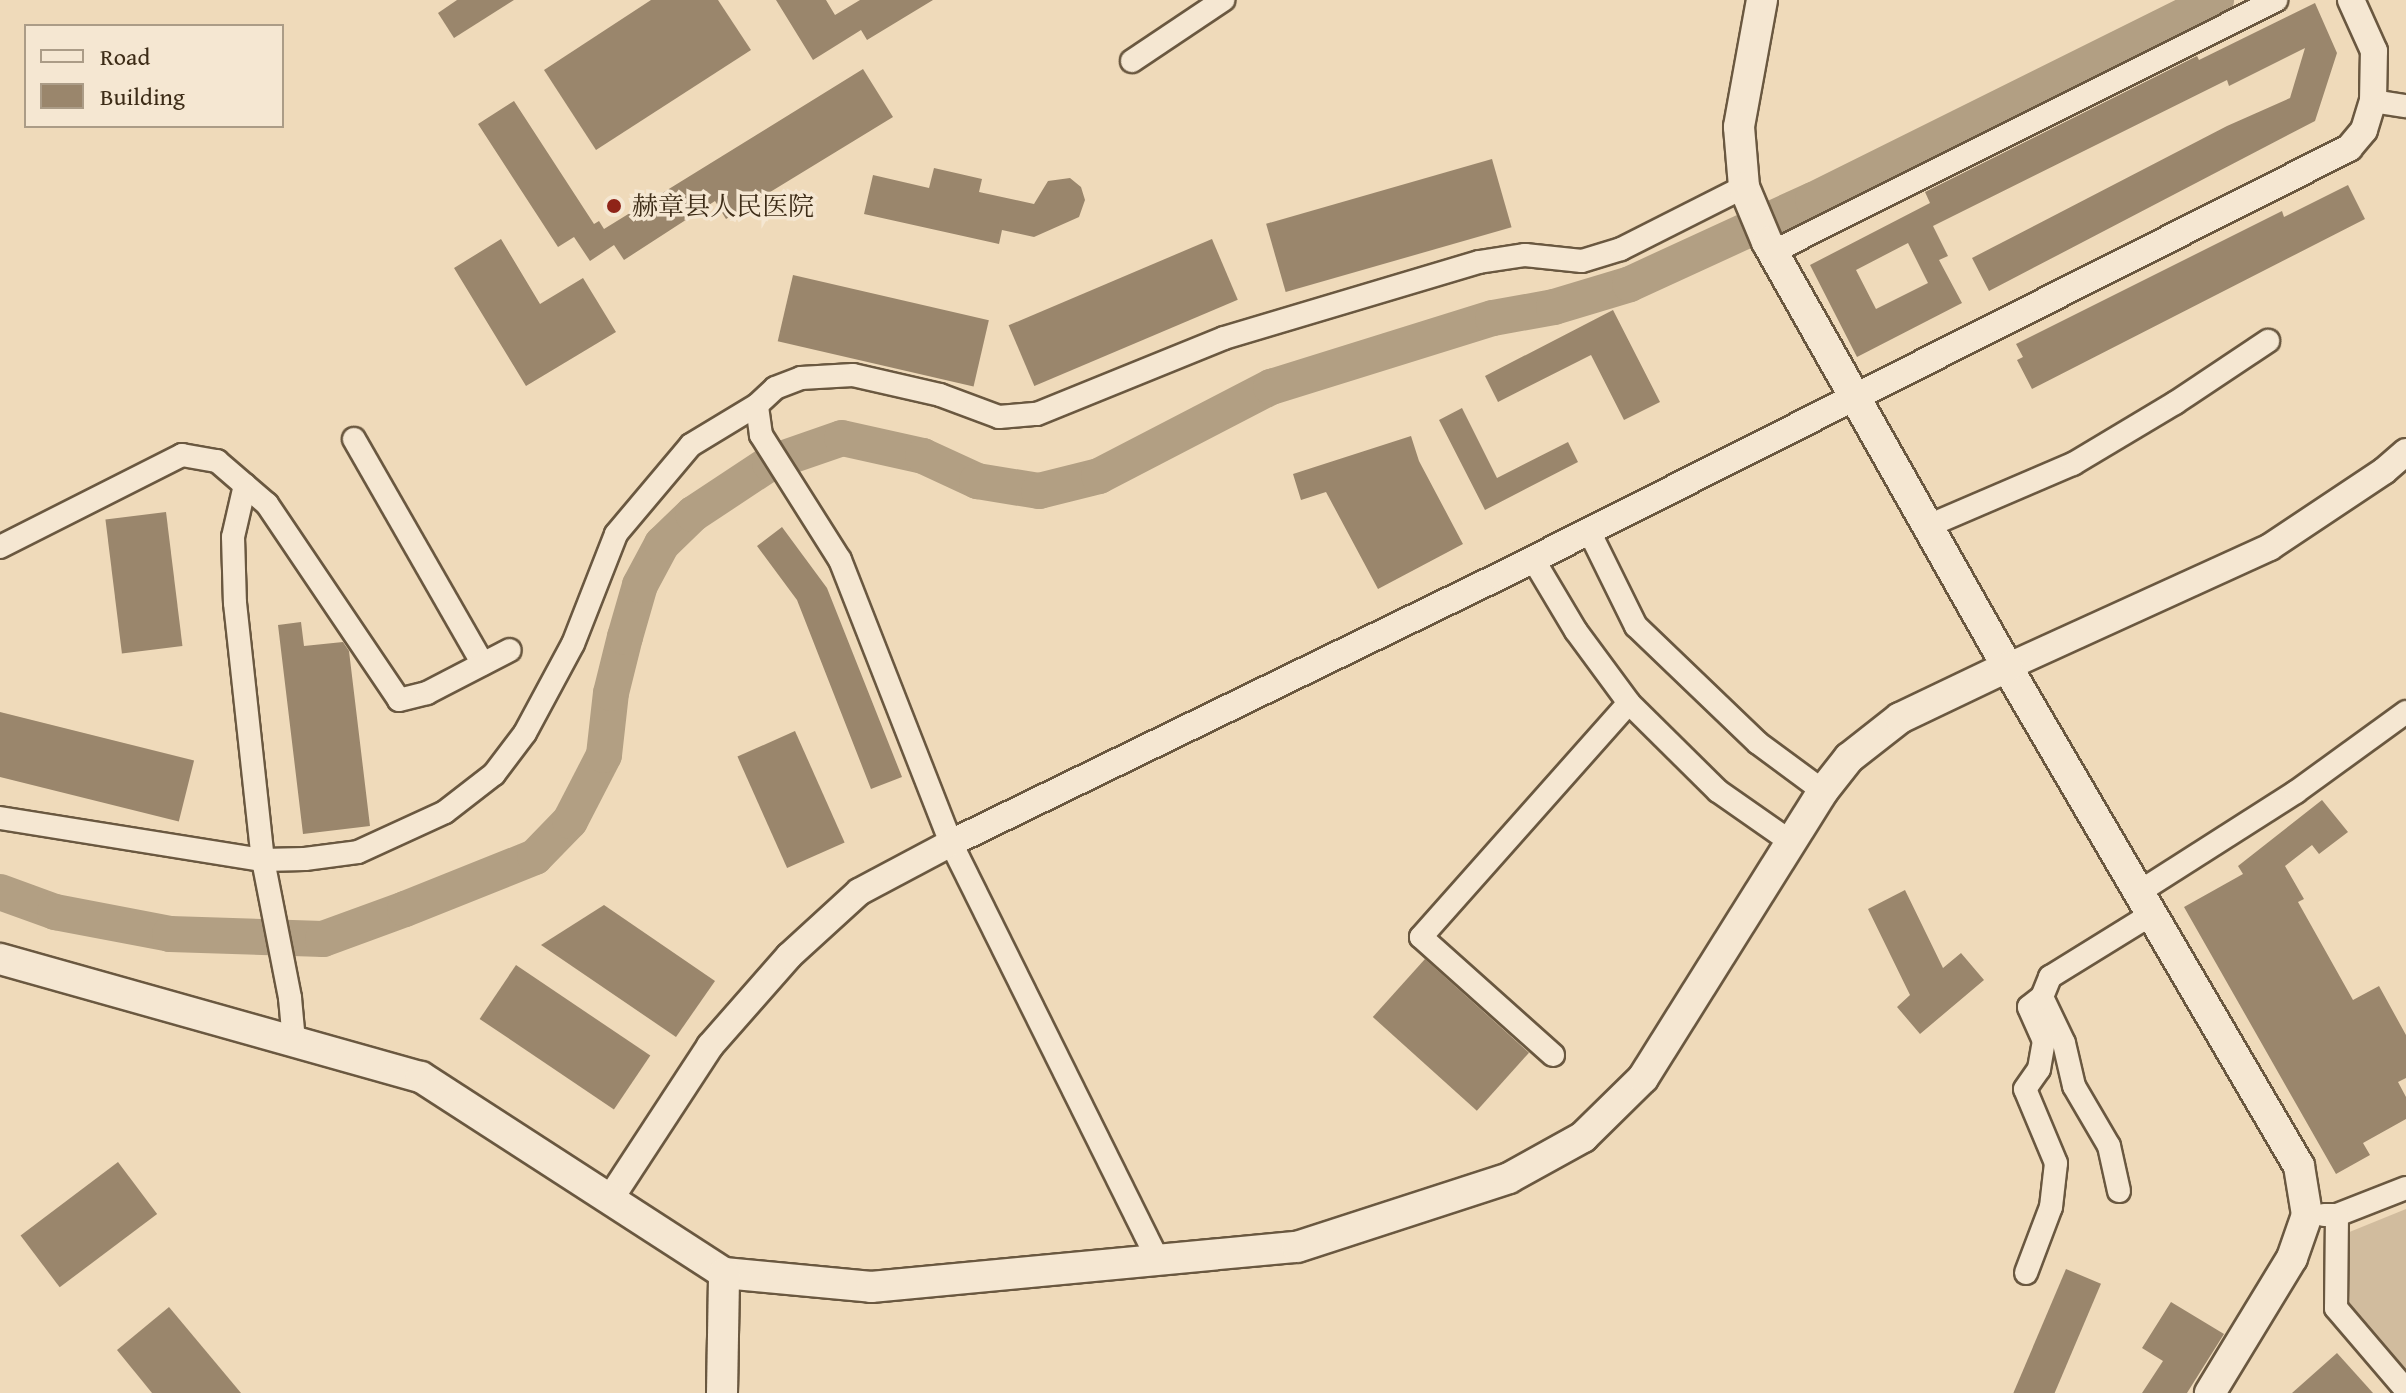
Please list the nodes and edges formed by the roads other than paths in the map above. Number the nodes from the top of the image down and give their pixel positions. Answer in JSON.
{"nodes":[{"id":1,"x":1223,"y":0,"type":"edge"},
{"id":2,"x":1762,"y":0,"type":"edge"},
{"id":3,"x":2276,"y":0,"type":"edge"},
{"id":4,"x":2351,"y":0,"type":"edge"},
{"id":5,"x":1132,"y":61,"type":"dead end"},
{"id":6,"x":2373,"y":101,"type":"junction"},
{"id":7,"x":2406,"y":106,"type":"edge"},
{"id":8,"x":1749,"y":198,"type":"junction"},
{"id":9,"x":1770,"y":247,"type":"junction"},
{"id":10,"x":2268,"y":341,"type":"dead end"},
{"id":11,"x":1854,"y":395,"type":"junction"},
{"id":12,"x":757,"y":405,"type":"junction"},
{"id":13,"x":354,"y":439,"type":"dead end"},
{"id":14,"x":2406,"y":452,"type":"edge"},
{"id":15,"x":245,"y":485,"type":"junction"},
{"id":16,"x":1928,"y":526,"type":"junction"},
{"id":17,"x":1589,"y":531,"type":"junction"},
{"id":18,"x":0,"y":547,"type":"edge"},
{"id":19,"x":1533,"y":559,"type":"junction"},
{"id":20,"x":510,"y":650,"type":"dead end"},
{"id":21,"x":483,"y":664,"type":"junction"},
{"id":22,"x":2007,"y":667,"type":"junction"},
{"id":23,"x":1629,"y":703,"type":"junction"},
{"id":24,"x":2406,"y":712,"type":"edge"},
{"id":25,"x":1823,"y":791,"type":"junction"},
{"id":26,"x":0,"y":818,"type":"edge"},
{"id":27,"x":1791,"y":842,"type":"junction"},
{"id":28,"x":951,"y":843,"type":"junction"},
{"id":29,"x":263,"y":860,"type":"junction"},
{"id":30,"x":2145,"y":903,"type":"junction"},
{"id":31,"x":0,"y":959,"type":"edge"},
{"id":32,"x":2042,"y":997,"type":"junction"},
{"id":33,"x":294,"y":1041,"type":"junction"},
{"id":34,"x":1553,"y":1055,"type":"dead end"},
{"id":35,"x":2406,"y":1188,"type":"edge"},
{"id":36,"x":2119,"y":1191,"type":"dead end"},
{"id":37,"x":610,"y":1199,"type":"junction"},
{"id":38,"x":2322,"y":1215,"type":"junction"},
{"id":39,"x":1158,"y":1260,"type":"junction"},
{"id":40,"x":724,"y":1273,"type":"junction"},
{"id":41,"x":2026,"y":1273,"type":"dead end"},
{"id":42,"x":2406,"y":1390,"type":"edge"},
{"id":43,"x":722,"y":1393,"type":"edge"},
{"id":44,"x":2210,"y":1393,"type":"edge"}],
"edges":[{"from":1,"to":5,"type":"street"},
{"from":2,"to":8,"type":"main road"},
{"from":3,"to":9,"type":"street"},
{"from":4,"to":6,"type":"street"},
{"from":6,"to":7,"type":"street"},
{"from":6,"to":11,"type":"street"},
{"from":8,"to":9,"type":"main road"},
{"from":8,"to":12,"type":"street"},
{"from":9,"to":11,"type":"main road"},
{"from":10,"to":16,"type":"street"},
{"from":11,"to":16,"type":"main road"},
{"from":11,"to":17,"type":"street"},
{"from":12,"to":28,"type":"street"},
{"from":12,"to":29,"type":"street"},
{"from":13,"to":21,"type":"street"},
{"from":14,"to":22,"type":"street"},
{"from":15,"to":18,"type":"street"},
{"from":15,"to":21,"type":"street"},
{"from":15,"to":29,"type":"street"},
{"from":16,"to":22,"type":"main road"},
{"from":17,"to":19,"type":"street"},
{"from":17,"to":25,"type":"street"},
{"from":19,"to":23,"type":"street"},
{"from":19,"to":28,"type":"street"},
{"from":20,"to":21,"type":"street"},
{"from":22,"to":25,"type":"main road"},
{"from":22,"to":30,"type":"main road"},
{"from":23,"to":27,"type":"street"},
{"from":23,"to":34,"type":"street"},
{"from":24,"to":30,"type":"street"},
{"from":25,"to":27,"type":"main road"},
{"from":26,"to":29,"type":"street"},
{"from":27,"to":39,"type":"main road"},
{"from":28,"to":37,"type":"street"},
{"from":28,"to":39,"type":"street"},
{"from":29,"to":33,"type":"street"},
{"from":30,"to":32,"type":"street"},
{"from":30,"to":38,"type":"main road"},
{"from":31,"to":33,"type":"main road"},
{"from":32,"to":36,"type":"street"},
{"from":32,"to":41,"type":"street"},
{"from":33,"to":37,"type":"main road"},
{"from":35,"to":38,"type":"street"},
{"from":37,"to":40,"type":"main road"},
{"from":38,"to":42,"type":"street"},
{"from":38,"to":44,"type":"main road"},
{"from":39,"to":40,"type":"main road"},
{"from":40,"to":43,"type":"main road"}]}
